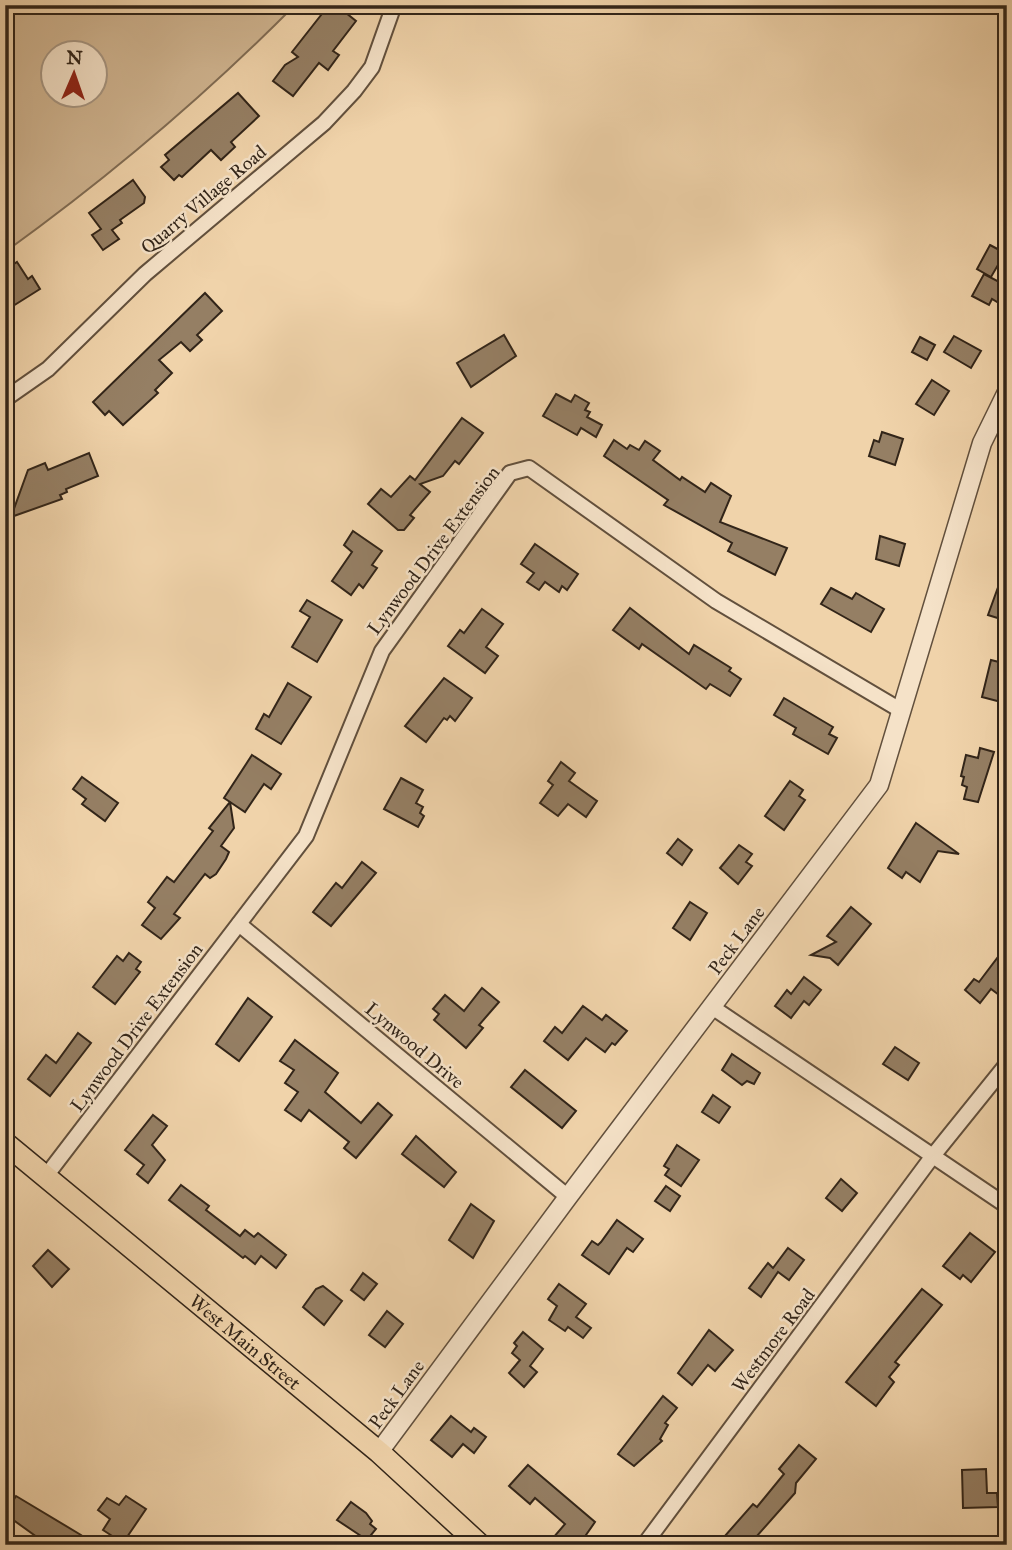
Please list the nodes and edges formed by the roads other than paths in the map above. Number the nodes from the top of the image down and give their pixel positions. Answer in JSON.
{"nodes":[{"id":1,"x":394,"y":5,"type":"edge"},
{"id":2,"x":1007,"y":392,"type":"edge"},
{"id":3,"x":5,"y":399,"type":"edge"},
{"id":4,"x":902,"y":711,"type":"junction"},
{"id":5,"x":239,"y":924,"type":"junction"},
{"id":6,"x":712,"y":1007,"type":"junction"},
{"id":7,"x":1007,"y":1064,"type":"edge"},
{"id":8,"x":5,"y":1143,"type":"edge"},
{"id":9,"x":932,"y":1157,"type":"junction"},
{"id":10,"x":46,"y":1176,"type":"junction"},
{"id":11,"x":568,"y":1197,"type":"junction"},
{"id":12,"x":1007,"y":1206,"type":"edge"},
{"id":13,"x":379,"y":1452,"type":"junction"},
{"id":14,"x":480,"y":1545,"type":"edge"},
{"id":15,"x":644,"y":1545,"type":"edge"}],
"edges":[{"from":1,"to":3,"type":"street","name":"Quarry Village Road"},
{"from":2,"to":4,"type":"street","name":"Peck Lane"},
{"from":4,"to":5,"type":"street","name":"Lynwood Drive Extension"},
{"from":4,"to":6,"type":"street","name":"Peck Lane"},
{"from":5,"to":10,"type":"street","name":"Lynwood Drive Extension"},
{"from":5,"to":11,"type":"street","name":"Lynwood Drive"},
{"from":6,"to":9,"type":"street"},
{"from":6,"to":11,"type":"street","name":"Peck Lane"},
{"from":7,"to":9,"type":"street","name":"Westmore Road"},
{"from":8,"to":10,"type":"main road","name":"West Main Street"},
{"from":9,"to":12,"type":"street"},
{"from":9,"to":15,"type":"street","name":"Westmore Road"},
{"from":10,"to":13,"type":"main road","name":"West Main Street"},
{"from":11,"to":13,"type":"street","name":"Peck Lane"},
{"from":13,"to":14,"type":"main road","name":"West Main Street"}]}
